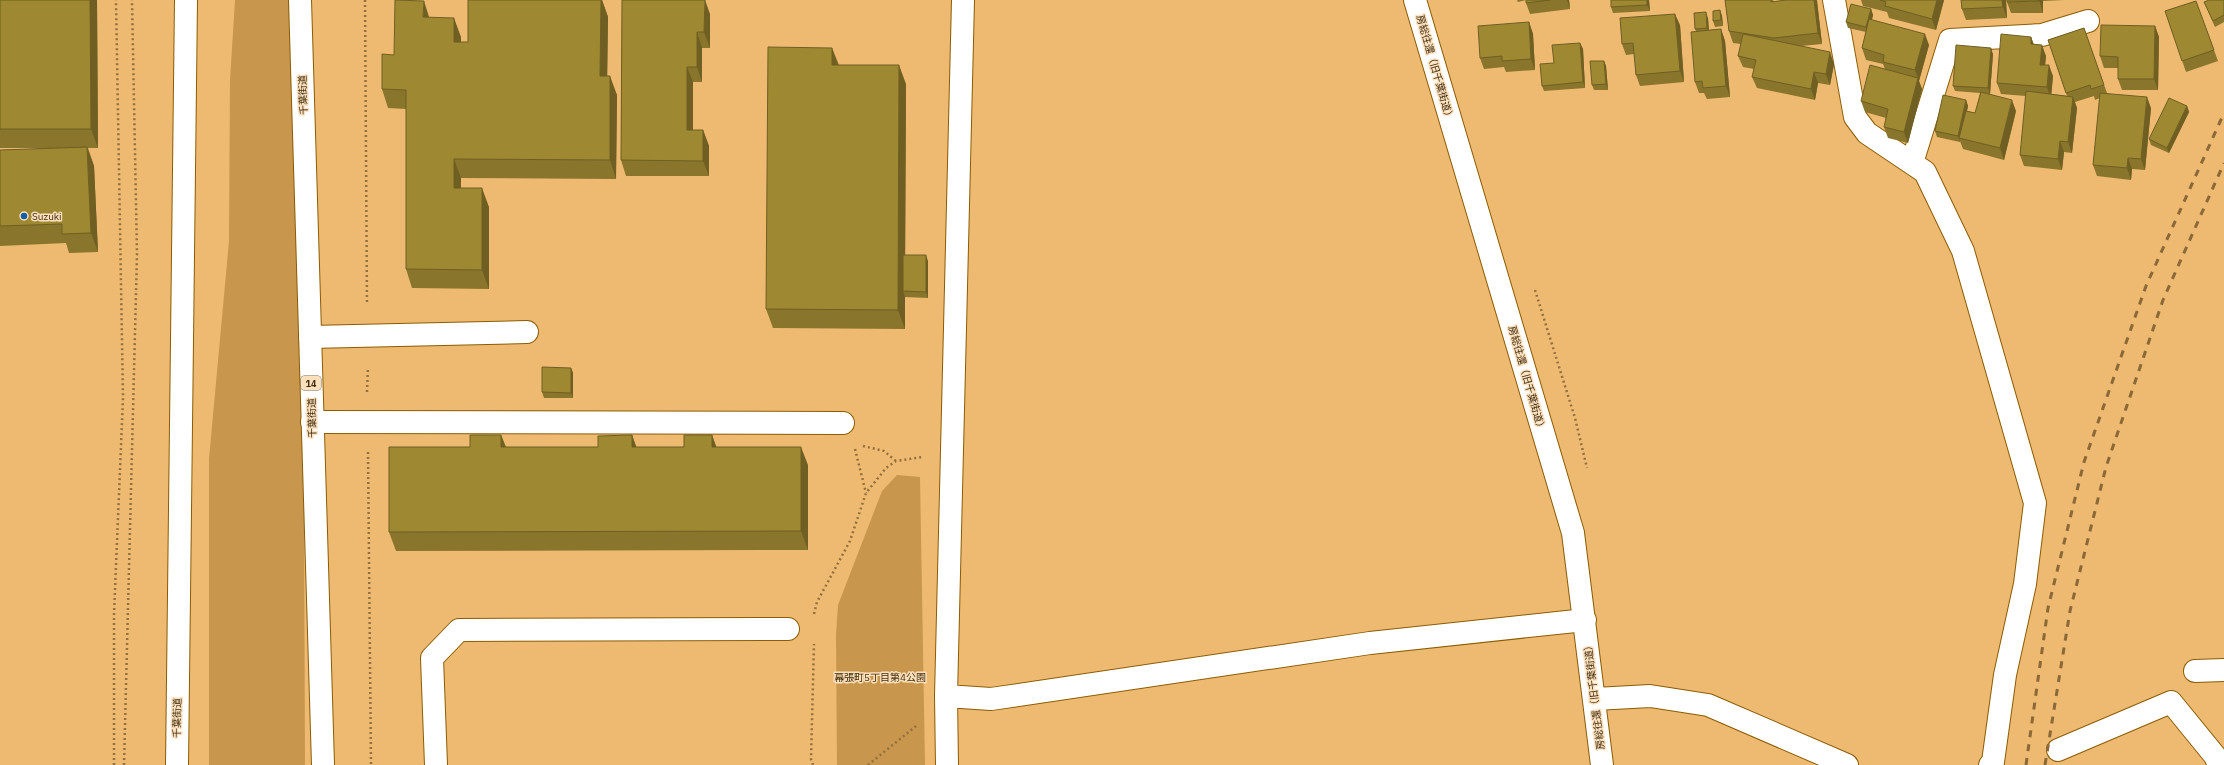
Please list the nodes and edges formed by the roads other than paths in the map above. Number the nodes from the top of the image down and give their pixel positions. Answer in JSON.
{"nodes":[{"id":1,"x":186,"y":0,"type":"edge"},
{"id":2,"x":300,"y":0,"type":"edge"},
{"id":3,"x":962,"y":0,"type":"edge"},
{"id":4,"x":1415,"y":0,"type":"edge"},
{"id":5,"x":1834,"y":0,"type":"edge"},
{"id":6,"x":2088,"y":21,"type":"dead end"},
{"id":7,"x":1912,"y":163,"type":"junction"},
{"id":8,"x":527,"y":332,"type":"dead end"},
{"id":9,"x":310,"y":337,"type":"junction"},
{"id":10,"x":312,"y":422,"type":"junction"},
{"id":11,"x":843,"y":423,"type":"dead end"},
{"id":12,"x":1585,"y":620,"type":"junction"},
{"id":13,"x":788,"y":630,"type":"dead end"},
{"id":14,"x":2224,"y":670,"type":"edge"},
{"id":15,"x":2195,"y":671,"type":"dead end"},
{"id":16,"x":946,"y":696,"type":"junction"},
{"id":17,"x":1595,"y":699,"type":"junction"},
{"id":18,"x":2058,"y":750,"type":"dead end"},
{"id":19,"x":177,"y":765,"type":"edge"},
{"id":20,"x":323,"y":765,"type":"edge"},
{"id":21,"x":436,"y":765,"type":"edge"},
{"id":22,"x":947,"y":765,"type":"edge"},
{"id":23,"x":1602,"y":765,"type":"edge"},
{"id":24,"x":1847,"y":765,"type":"edge"},
{"id":25,"x":1990,"y":765,"type":"edge"},
{"id":26,"x":2220,"y":765,"type":"edge"}],
"edges":[{"from":1,"to":19,"type":"main road","name":"千葉街道"},
{"from":2,"to":9,"type":"main road","name":"千葉街道","number":"14"},
{"from":3,"to":16,"type":"main road"},
{"from":4,"to":12,"type":"main road","name":"房総往還（旧千葉街道）"},
{"from":5,"to":7,"type":"main road"},
{"from":6,"to":7,"type":"main road"},
{"from":7,"to":25,"type":"main road"},
{"from":8,"to":9,"type":"main road"},
{"from":9,"to":10,"type":"main road","name":"千葉街道","number":"14"},
{"from":10,"to":11,"type":"main road"},
{"from":10,"to":20,"type":"main road","name":"千葉街道","number":"14"},
{"from":12,"to":16,"type":"main road"},
{"from":12,"to":17,"type":"main road","name":"房総往還（旧千葉街道）"},
{"from":13,"to":21,"type":"main road"},
{"from":14,"to":15,"type":"main road"},
{"from":16,"to":22,"type":"main road"},
{"from":17,"to":23,"type":"main road","name":"房総往還（旧千葉街道）"},
{"from":17,"to":24,"type":"main road"},
{"from":18,"to":26,"type":"main road"}]}
